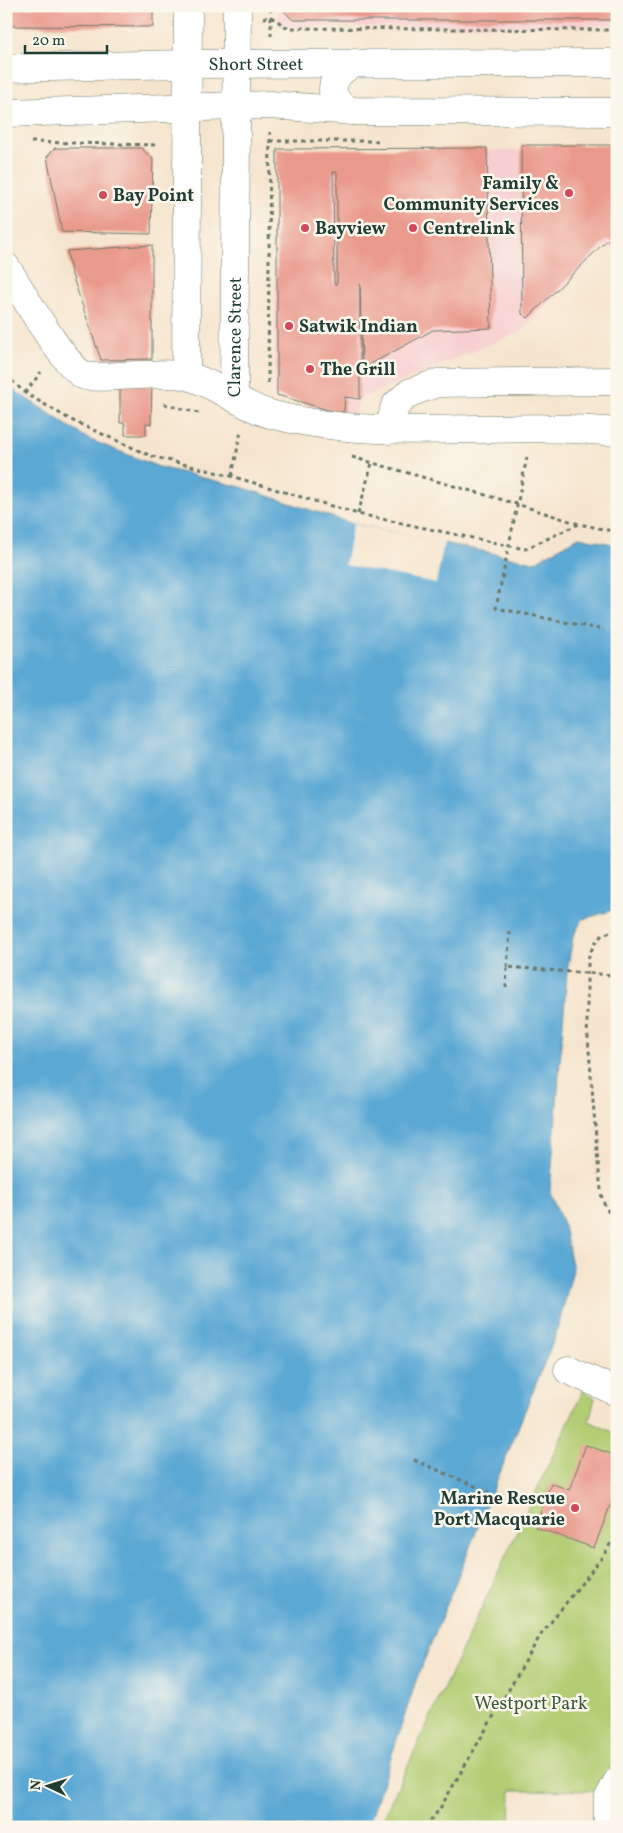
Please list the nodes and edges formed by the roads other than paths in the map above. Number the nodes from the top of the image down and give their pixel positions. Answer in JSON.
{"nodes":[{"id":1,"x":188,"y":6,"type":"edge"},
{"id":2,"x":236,"y":6,"type":"edge"},
{"id":3,"x":355,"y":63,"type":"junction"},
{"id":4,"x":617,"y":63,"type":"edge"},
{"id":5,"x":187,"y":64,"type":"junction"},
{"id":6,"x":236,"y":64,"type":"junction"},
{"id":7,"x":6,"y":68,"type":"edge"},
{"id":8,"x":236,"y":106,"type":"junction"},
{"id":9,"x":188,"y":108,"type":"junction"},
{"id":10,"x":353,"y":111,"type":"junction"},
{"id":11,"x":617,"y":112,"type":"edge"},
{"id":12,"x":6,"y":113,"type":"edge"},
{"id":13,"x":6,"y":267,"type":"edge"},
{"id":14,"x":186,"y":375,"type":"junction"},
{"id":15,"x":617,"y":381,"type":"edge"},
{"id":16,"x":234,"y":396,"type":"junction"},
{"id":17,"x":388,"y":430,"type":"junction"},
{"id":18,"x":617,"y":432,"type":"edge"},
{"id":19,"x":568,"y":1370,"type":"dead end"},
{"id":20,"x":617,"y":1392,"type":"edge"},
{"id":21,"x":612,"y":1791,"type":"edge"},
{"id":22,"x":608,"y":1827,"type":"edge"}],
"edges":[{"from":1,"to":5,"type":"street"},
{"from":2,"to":6,"type":"street","name":"Clarence Street"},
{"from":3,"to":4,"type":"street","name":"Short Street"},
{"from":3,"to":6,"type":"street","name":"Short Street"},
{"from":3,"to":10,"type":"street"},
{"from":5,"to":6,"type":"street","name":"Short Street"},
{"from":5,"to":7,"type":"street","name":"Short Street"},
{"from":5,"to":9,"type":"street"},
{"from":6,"to":8,"type":"street","name":"Clarence Street"},
{"from":8,"to":9,"type":"street"},
{"from":8,"to":10,"type":"street"},
{"from":8,"to":16,"type":"street","name":"Clarence Street"},
{"from":9,"to":12,"type":"street"},
{"from":9,"to":14,"type":"street"},
{"from":10,"to":11,"type":"street"},
{"from":13,"to":14,"type":"street"},
{"from":14,"to":16,"type":"street","name":"Clarence Street"},
{"from":15,"to":17,"type":"street"},
{"from":16,"to":17,"type":"street"},
{"from":17,"to":18,"type":"street"},
{"from":19,"to":20,"type":"street"},
{"from":21,"to":22,"type":"street"}]}
